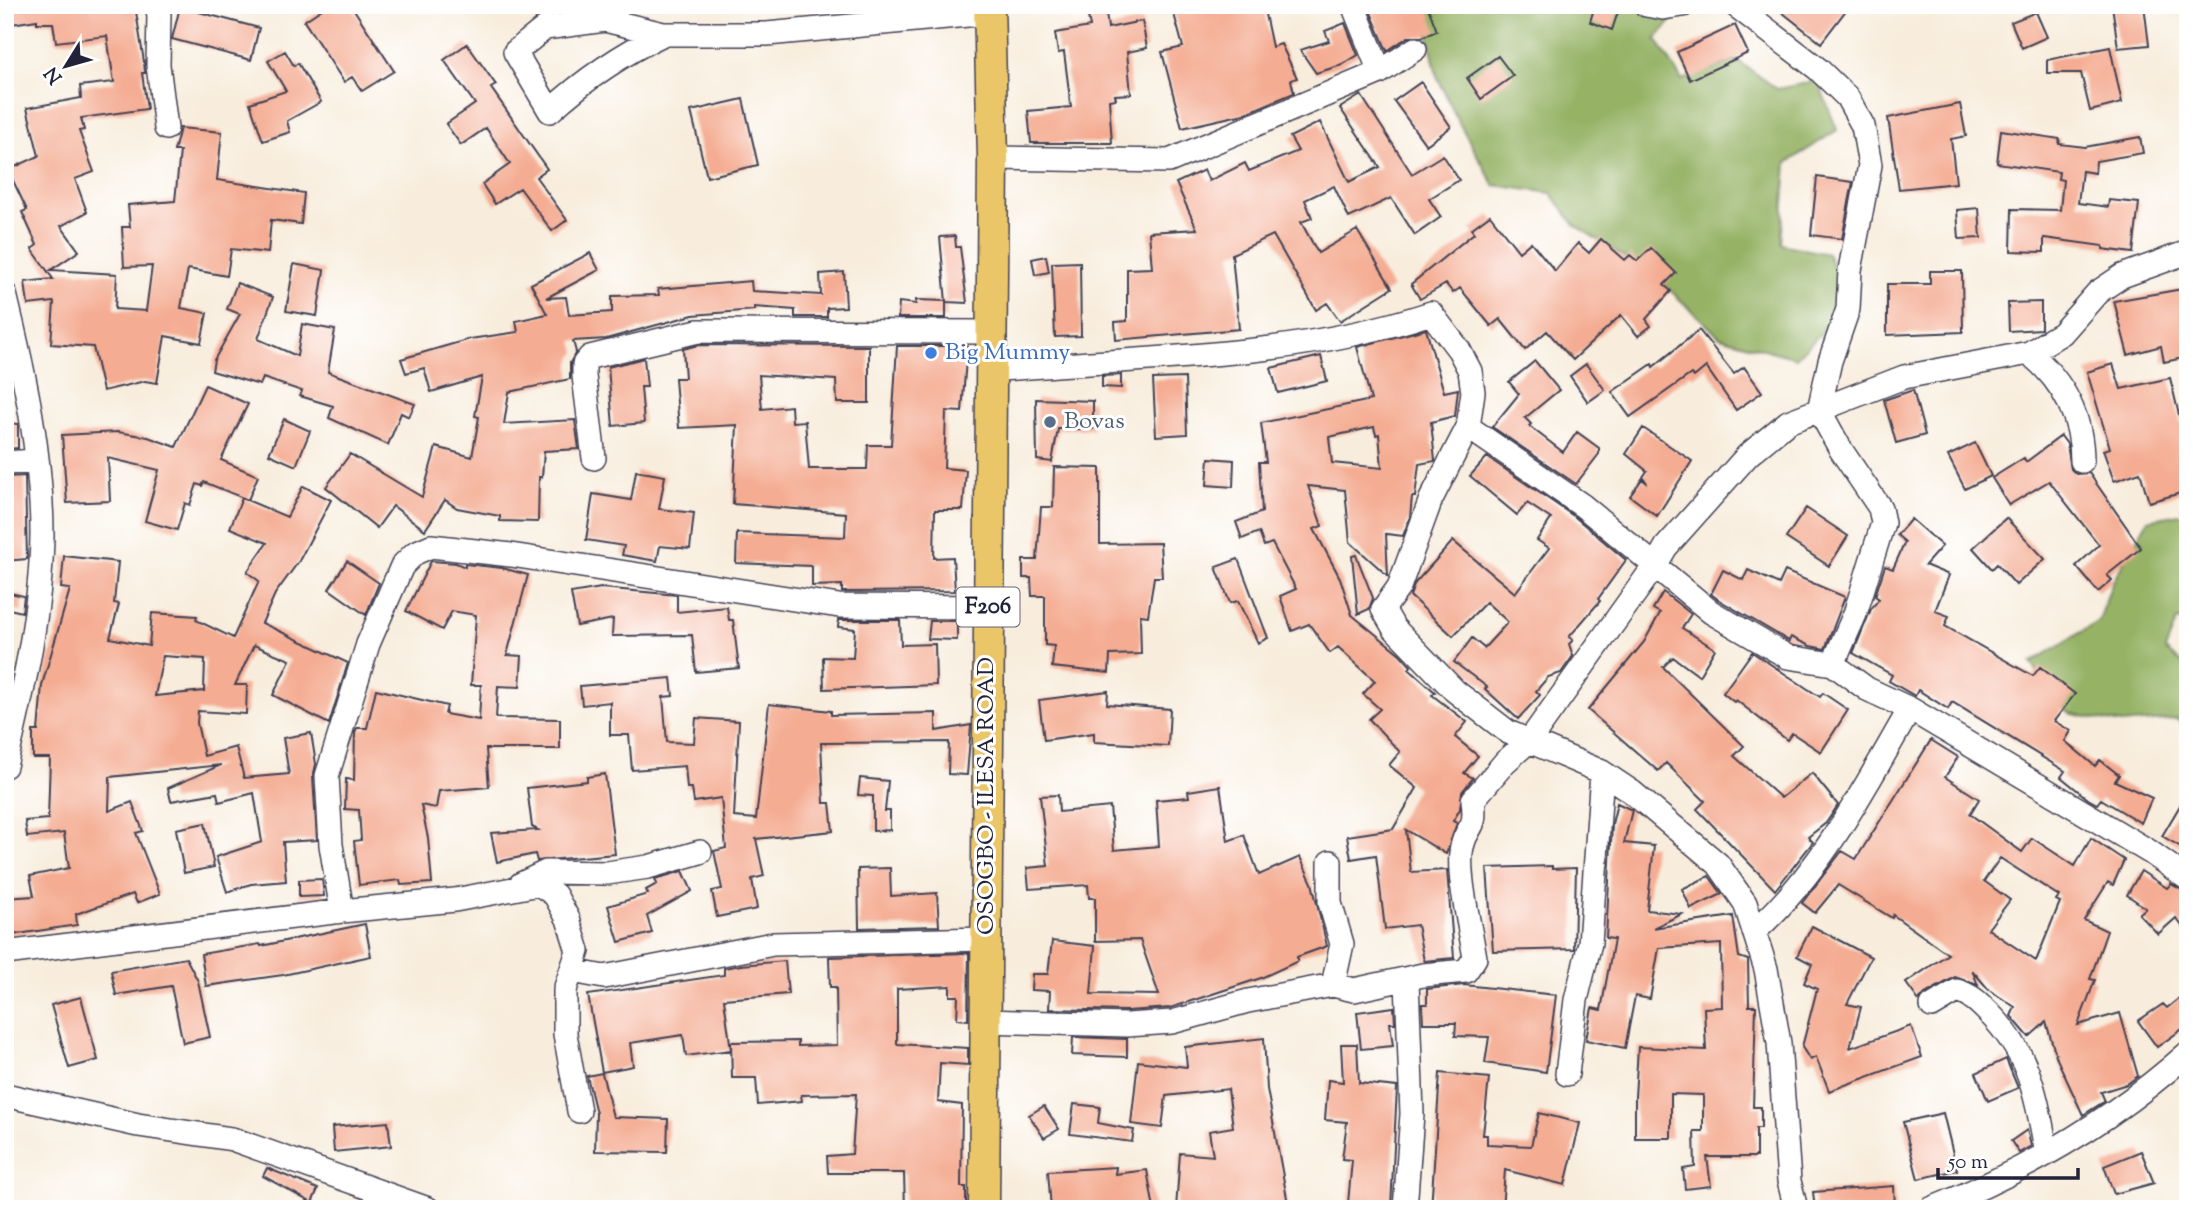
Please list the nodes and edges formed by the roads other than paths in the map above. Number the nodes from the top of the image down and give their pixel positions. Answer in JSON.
{"nodes":[{"id":1,"x":1353,"y":5,"type":"edge"},
{"id":2,"x":1646,"y":5,"type":"edge"},
{"id":3,"x":1683,"y":5,"type":"edge"},
{"id":4,"x":1735,"y":5,"type":"edge"},
{"id":5,"x":160,"y":8,"type":"edge"},
{"id":6,"x":989,"y":9,"type":"edge"},
{"id":7,"x":663,"y":34,"type":"junction"},
{"id":8,"x":1415,"y":48,"type":"dead end"},
{"id":9,"x":1380,"y":72,"type":"junction"},
{"id":10,"x":166,"y":128,"type":"dead end"},
{"id":11,"x":993,"y":158,"type":"junction"},
{"id":12,"x":2188,"y":252,"type":"edge"},
{"id":13,"x":5,"y":294,"type":"edge"},
{"id":14,"x":990,"y":332,"type":"junction"},
{"id":15,"x":2029,"y":353,"type":"junction"},
{"id":16,"x":992,"y":370,"type":"junction"},
{"id":17,"x":1819,"y":410,"type":"junction"},
{"id":18,"x":1468,"y":427,"type":"junction"},
{"id":19,"x":594,"y":458,"type":"dead end"},
{"id":20,"x":36,"y":461,"type":"junction"},
{"id":21,"x":2082,"y":461,"type":"dead end"},
{"id":22,"x":5,"y":463,"type":"edge"},
{"id":23,"x":1657,"y":564,"type":"junction"},
{"id":24,"x":988,"y":607,"type":"junction"},
{"id":25,"x":1833,"y":664,"type":"junction"},
{"id":26,"x":1910,"y":709,"type":"junction"},
{"id":27,"x":1508,"y":732,"type":"junction"},
{"id":28,"x":1530,"y":740,"type":"junction"},
{"id":29,"x":1505,"y":762,"type":"junction"},
{"id":30,"x":5,"y":766,"type":"edge"},
{"id":31,"x":1602,"y":772,"type":"junction"},
{"id":32,"x":700,"y":852,"type":"dead end"},
{"id":33,"x":1330,"y":862,"type":"dead end"},
{"id":34,"x":2188,"y":879,"type":"edge"},
{"id":35,"x":515,"y":887,"type":"junction"},
{"id":36,"x":342,"y":911,"type":"junction"},
{"id":37,"x":1754,"y":932,"type":"junction"},
{"id":38,"x":986,"y":939,"type":"junction"},
{"id":39,"x":5,"y":953,"type":"edge"},
{"id":40,"x":572,"y":971,"type":"junction"},
{"id":41,"x":1407,"y":980,"type":"junction"},
{"id":42,"x":1333,"y":985,"type":"junction"},
{"id":43,"x":1932,"y":1006,"type":"dead end"},
{"id":44,"x":984,"y":1021,"type":"junction"},
{"id":45,"x":2188,"y":1053,"type":"edge"},
{"id":46,"x":1567,"y":1074,"type":"dead end"},
{"id":47,"x":5,"y":1095,"type":"edge"},
{"id":48,"x":579,"y":1111,"type":"dead end"},
{"id":49,"x":2047,"y":1154,"type":"junction"},
{"id":50,"x":428,"y":1209,"type":"edge"},
{"id":51,"x":984,"y":1209,"type":"edge"},
{"id":52,"x":1405,"y":1209,"type":"edge"},
{"id":53,"x":1796,"y":1209,"type":"edge"},
{"id":54,"x":1931,"y":1209,"type":"edge"}],
"edges":[{"from":1,"to":9,"type":"street"},
{"from":2,"to":3,"type":"street"},
{"from":4,"to":17,"type":"street"},
{"from":5,"to":10,"type":"street"},
{"from":6,"to":7,"type":"street"},
{"from":6,"to":11,"type":"main road","name":"OSOGBO - ILESA ROAD","number":"F206"},
{"from":7,"to":7,"type":"street"},
{"from":8,"to":9,"type":"street"},
{"from":9,"to":11,"type":"street"},
{"from":11,"to":14,"type":"main road","name":"OSOGBO - ILESA ROAD","number":"F206"},
{"from":12,"to":15,"type":"street"},
{"from":13,"to":20,"type":"street"},
{"from":14,"to":16,"type":"main road","name":"OSOGBO - ILESA ROAD","number":"F206"},
{"from":14,"to":19,"type":"street"},
{"from":15,"to":17,"type":"street"},
{"from":15,"to":21,"type":"street"},
{"from":16,"to":18,"type":"street"},
{"from":16,"to":24,"type":"main road","name":"OSOGBO - ILESA ROAD","number":"F206"},
{"from":17,"to":23,"type":"street"},
{"from":17,"to":25,"type":"street"},
{"from":18,"to":23,"type":"street"},
{"from":18,"to":27,"type":"street"},
{"from":20,"to":22,"type":"street"},
{"from":20,"to":30,"type":"street"},
{"from":23,"to":25,"type":"street"},
{"from":23,"to":28,"type":"street"},
{"from":24,"to":36,"type":"street"},
{"from":24,"to":38,"type":"main road","name":"OSOGBO - ILESA ROAD","number":"F206"},
{"from":25,"to":26,"type":"street"},
{"from":26,"to":34,"type":"street"},
{"from":26,"to":37,"type":"street"},
{"from":27,"to":28,"type":"street"},
{"from":27,"to":29,"type":"street"},
{"from":28,"to":29,"type":"street"},
{"from":28,"to":31,"type":"street"},
{"from":29,"to":41,"type":"street"},
{"from":31,"to":37,"type":"street"},
{"from":31,"to":46,"type":"street"},
{"from":32,"to":35,"type":"street"},
{"from":33,"to":42,"type":"street"},
{"from":35,"to":36,"type":"street"},
{"from":35,"to":40,"type":"street"},
{"from":36,"to":39,"type":"street"},
{"from":37,"to":53,"type":"street"},
{"from":38,"to":40,"type":"street"},
{"from":38,"to":44,"type":"main road","name":"OSOGBO - ILESA ROAD","number":"F206"},
{"from":40,"to":48,"type":"street"},
{"from":41,"to":42,"type":"street"},
{"from":41,"to":52,"type":"street"},
{"from":42,"to":44,"type":"street"},
{"from":43,"to":49,"type":"street"},
{"from":44,"to":51,"type":"main road","name":"OSOGBO - ILESA ROAD","number":"F206"},
{"from":45,"to":49,"type":"street"},
{"from":47,"to":50,"type":"street"},
{"from":49,"to":54,"type":"street"}]}
